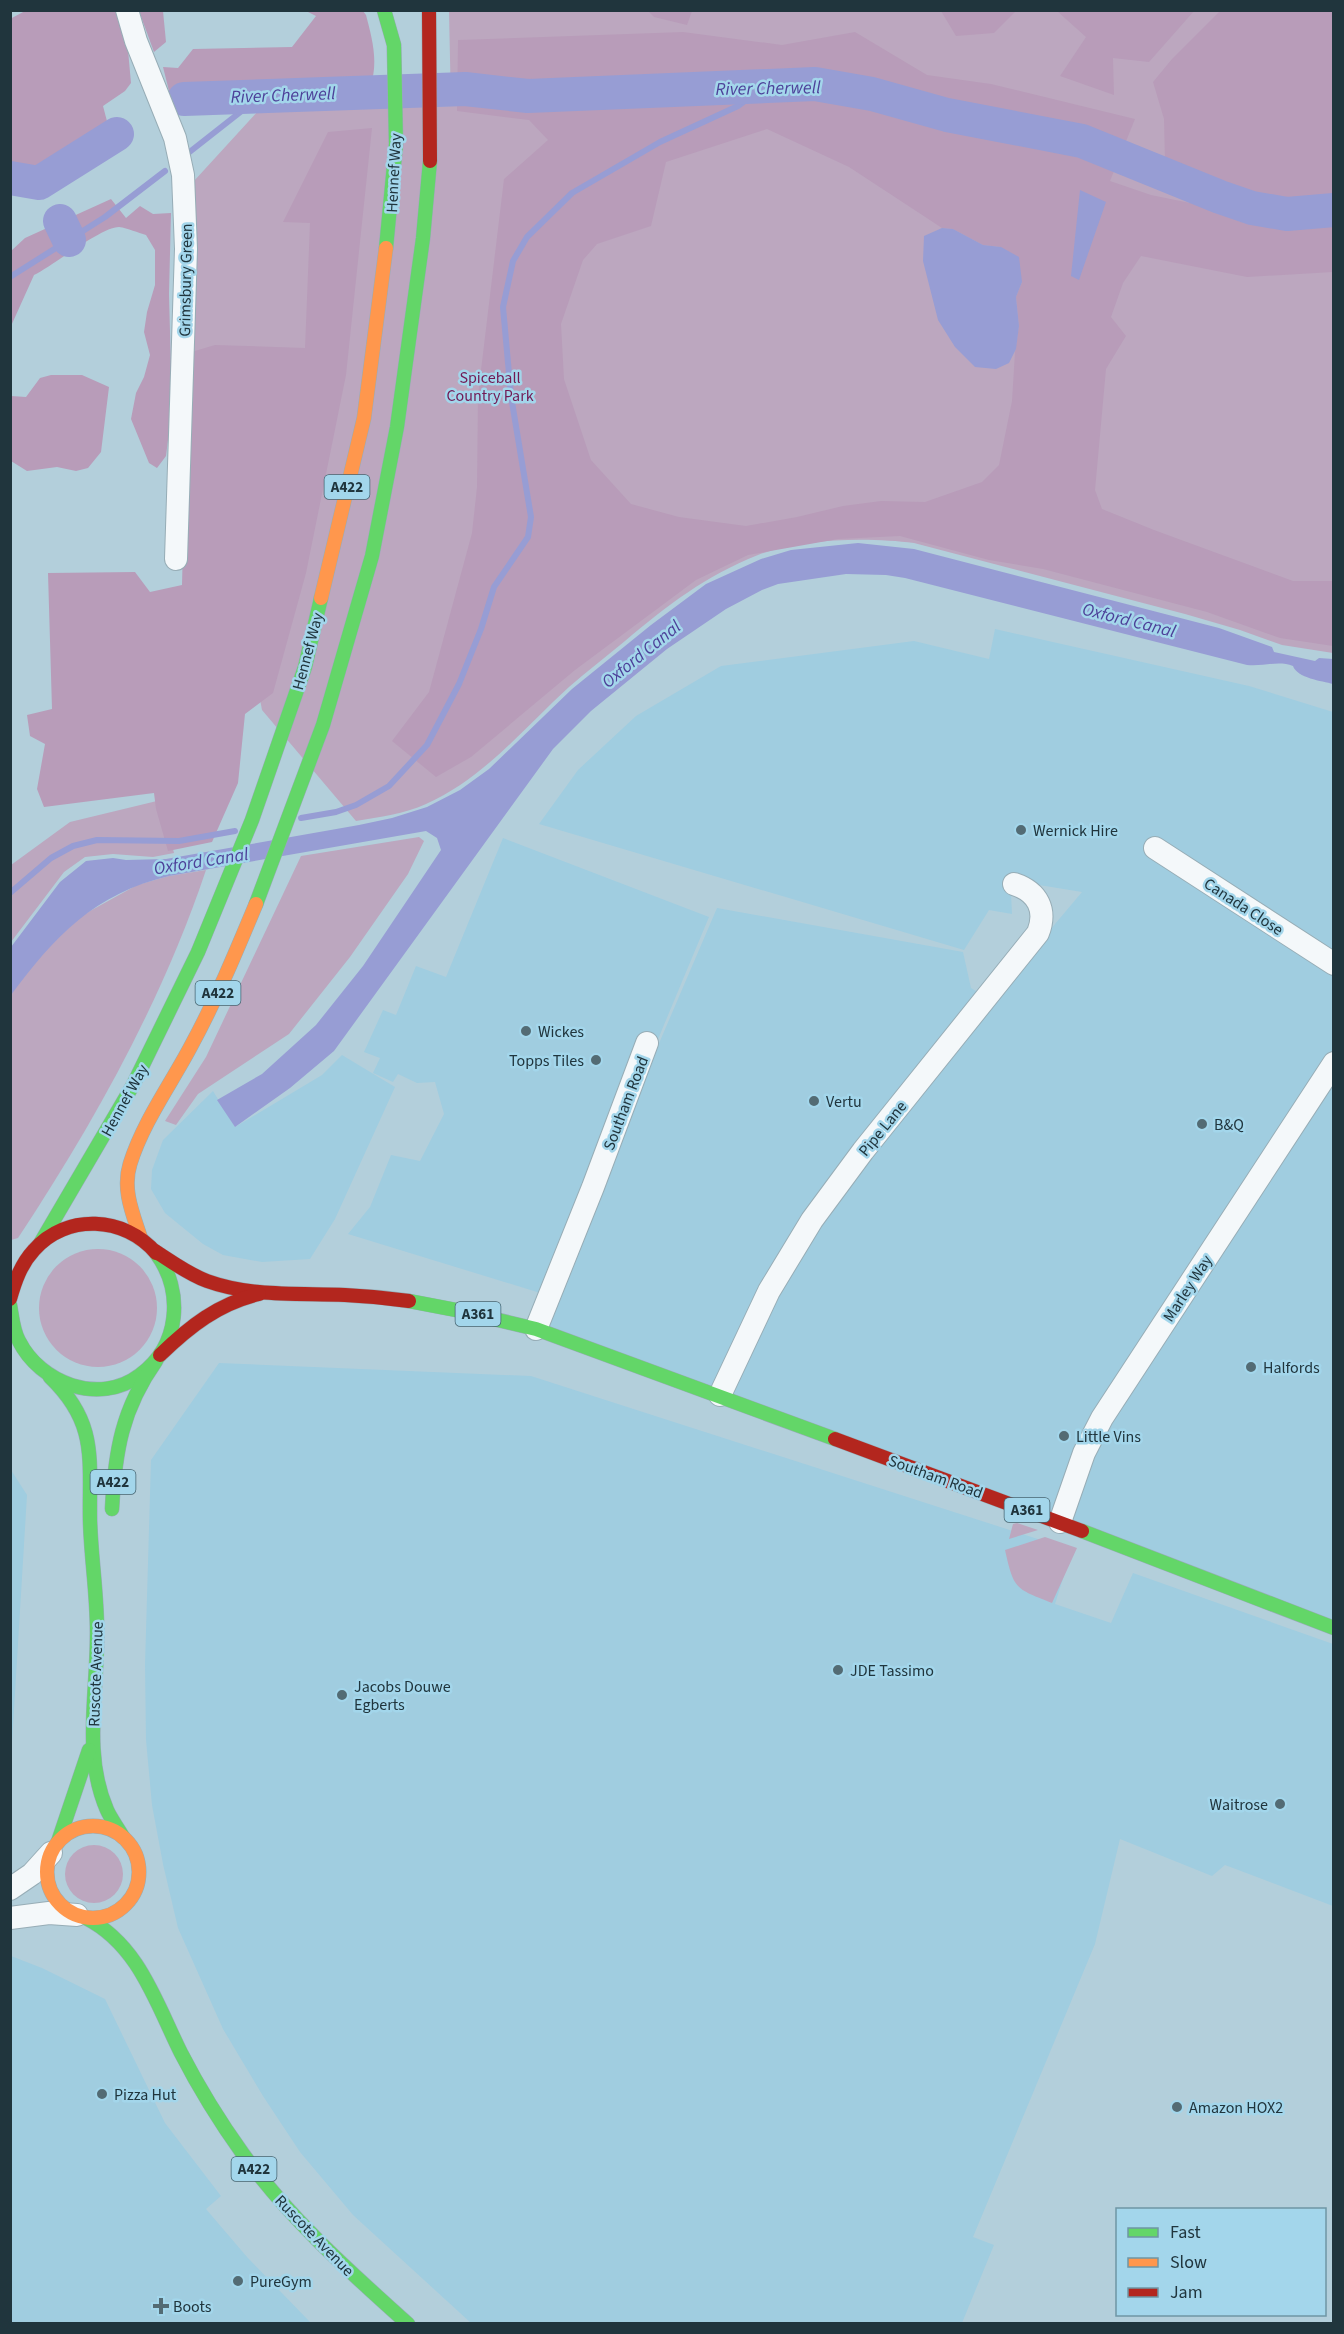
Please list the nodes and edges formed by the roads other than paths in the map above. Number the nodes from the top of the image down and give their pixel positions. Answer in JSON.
{"nodes":[{"id":1,"x":127,"y":10,"type":"edge"},
{"id":2,"x":384,"y":10,"type":"edge"},
{"id":3,"x":429,"y":17,"type":"edge"},
{"id":4,"x":176,"y":559,"type":"dead end"},
{"id":5,"x":1155,"y":848,"type":"dead end"},
{"id":6,"x":1014,"y":884,"type":"dead end"},
{"id":7,"x":1334,"y":964,"type":"edge"},
{"id":8,"x":647,"y":1043,"type":"dead end"},
{"id":9,"x":1334,"y":1063,"type":"edge"},
{"id":10,"x":141,"y":1239,"type":"junction"},
{"id":11,"x":41,"y":1242,"type":"junction"},
{"id":12,"x":155,"y":1251,"type":"junction"},
{"id":13,"x":23,"y":1262,"type":"junction"},
{"id":14,"x":10,"y":1271,"type":"edge"},
{"id":15,"x":258,"y":1294,"type":"junction"},
{"id":16,"x":10,"y":1299,"type":"edge"},
{"id":17,"x":10,"y":1305,"type":"edge"},
{"id":18,"x":536,"y":1329,"type":"junction"},
{"id":19,"x":10,"y":1346,"type":"edge"},
{"id":20,"x":26,"y":1356,"type":"junction"},
{"id":21,"x":158,"y":1358,"type":"junction"},
{"id":22,"x":50,"y":1377,"type":"junction"},
{"id":23,"x":720,"y":1395,"type":"junction"},
{"id":24,"x":1060,"y":1522,"type":"junction"},
{"id":25,"x":111,"y":1527,"type":"dead end"},
{"id":26,"x":107,"y":1575,"type":"dead end"},
{"id":27,"x":97,"y":1611,"type":"junction"},
{"id":28,"x":1334,"y":1628,"type":"edge"},
{"id":29,"x":92,"y":1736,"type":"junction"},
{"id":30,"x":123,"y":1837,"type":"junction"},
{"id":31,"x":55,"y":1848,"type":"junction"},
{"id":32,"x":139,"y":1876,"type":"junction"},
{"id":33,"x":10,"y":1889,"type":"edge"},
{"id":34,"x":138,"y":1915,"type":"dead end"},
{"id":35,"x":81,"y":1916,"type":"junction"},
{"id":36,"x":10,"y":1918,"type":"edge"},
{"id":37,"x":141,"y":1947,"type":"dead end"},
{"id":38,"x":147,"y":1980,"type":"junction"},
{"id":39,"x":408,"y":2324,"type":"edge"}],
"edges":[{"from":1,"to":4,"type":"street","name":"Grimsbury Green"},
{"from":2,"to":11,"type":"main road","name":"Hennef Way","number":"A422"},
{"from":3,"to":10,"type":"main road","name":"Hennef Way","number":"A422"},
{"from":5,"to":7,"type":"street","name":"Canada Close"},
{"from":6,"to":23,"type":"street","name":"Pipe Lane"},
{"from":8,"to":18,"type":"street","name":"Southam Road"},
{"from":9,"to":24,"type":"street","name":"Marley Way"},
{"from":10,"to":11,"type":"main road","name":"Southam Road"},
{"from":10,"to":12,"type":"main road","name":"Southam Road"},
{"from":11,"to":13,"type":"main road"},
{"from":12,"to":15,"type":"main road","name":"Southam Road","number":"A361"},
{"from":12,"to":21,"type":"main road"},
{"from":13,"to":14,"type":"main road"},
{"from":13,"to":16,"type":"main road"},
{"from":15,"to":18,"type":"main road","name":"Southam Road","number":"A361"},
{"from":15,"to":21,"type":"main road","name":"Southam Road","number":"A361"},
{"from":17,"to":20,"type":"main road"},
{"from":18,"to":23,"type":"main road","name":"Southam Road","number":"A361"},
{"from":19,"to":20,"type":"main road"},
{"from":20,"to":22,"type":"main road","name":"Ruscote Avenue"},
{"from":21,"to":22,"type":"main road"},
{"from":21,"to":25,"type":"main road","number":"A422"},
{"from":22,"to":27,"type":"main road","name":"Ruscote Avenue","number":"A422"},
{"from":23,"to":24,"type":"main road","name":"Southam Road","number":"A361"},
{"from":24,"to":28,"type":"main road","name":"Southam Road","number":"A361"},
{"from":26,"to":27,"type":"main road","name":"Ruscote Avenue","number":"A422"},
{"from":27,"to":29,"type":"main road","name":"Ruscote Avenue","number":"A422"},
{"from":29,"to":30,"type":"main road","name":"Ruscote Avenue","number":"A422"},
{"from":29,"to":31,"type":"main road","name":"Ruscote Avenue","number":"A422"},
{"from":30,"to":31,"type":"main road"},
{"from":30,"to":32,"type":"main road"},
{"from":31,"to":33,"type":"street"},
{"from":31,"to":35,"type":"main road"},
{"from":32,"to":34,"type":"main road"},
{"from":32,"to":35,"type":"main road"},
{"from":35,"to":36,"type":"street"},
{"from":35,"to":38,"type":"main road","name":"Ruscote Avenue","number":"A422"},
{"from":37,"to":38,"type":"main road","name":"Ruscote Avenue","number":"A422"},
{"from":38,"to":39,"type":"main road","name":"Ruscote Avenue","number":"A422"}]}
